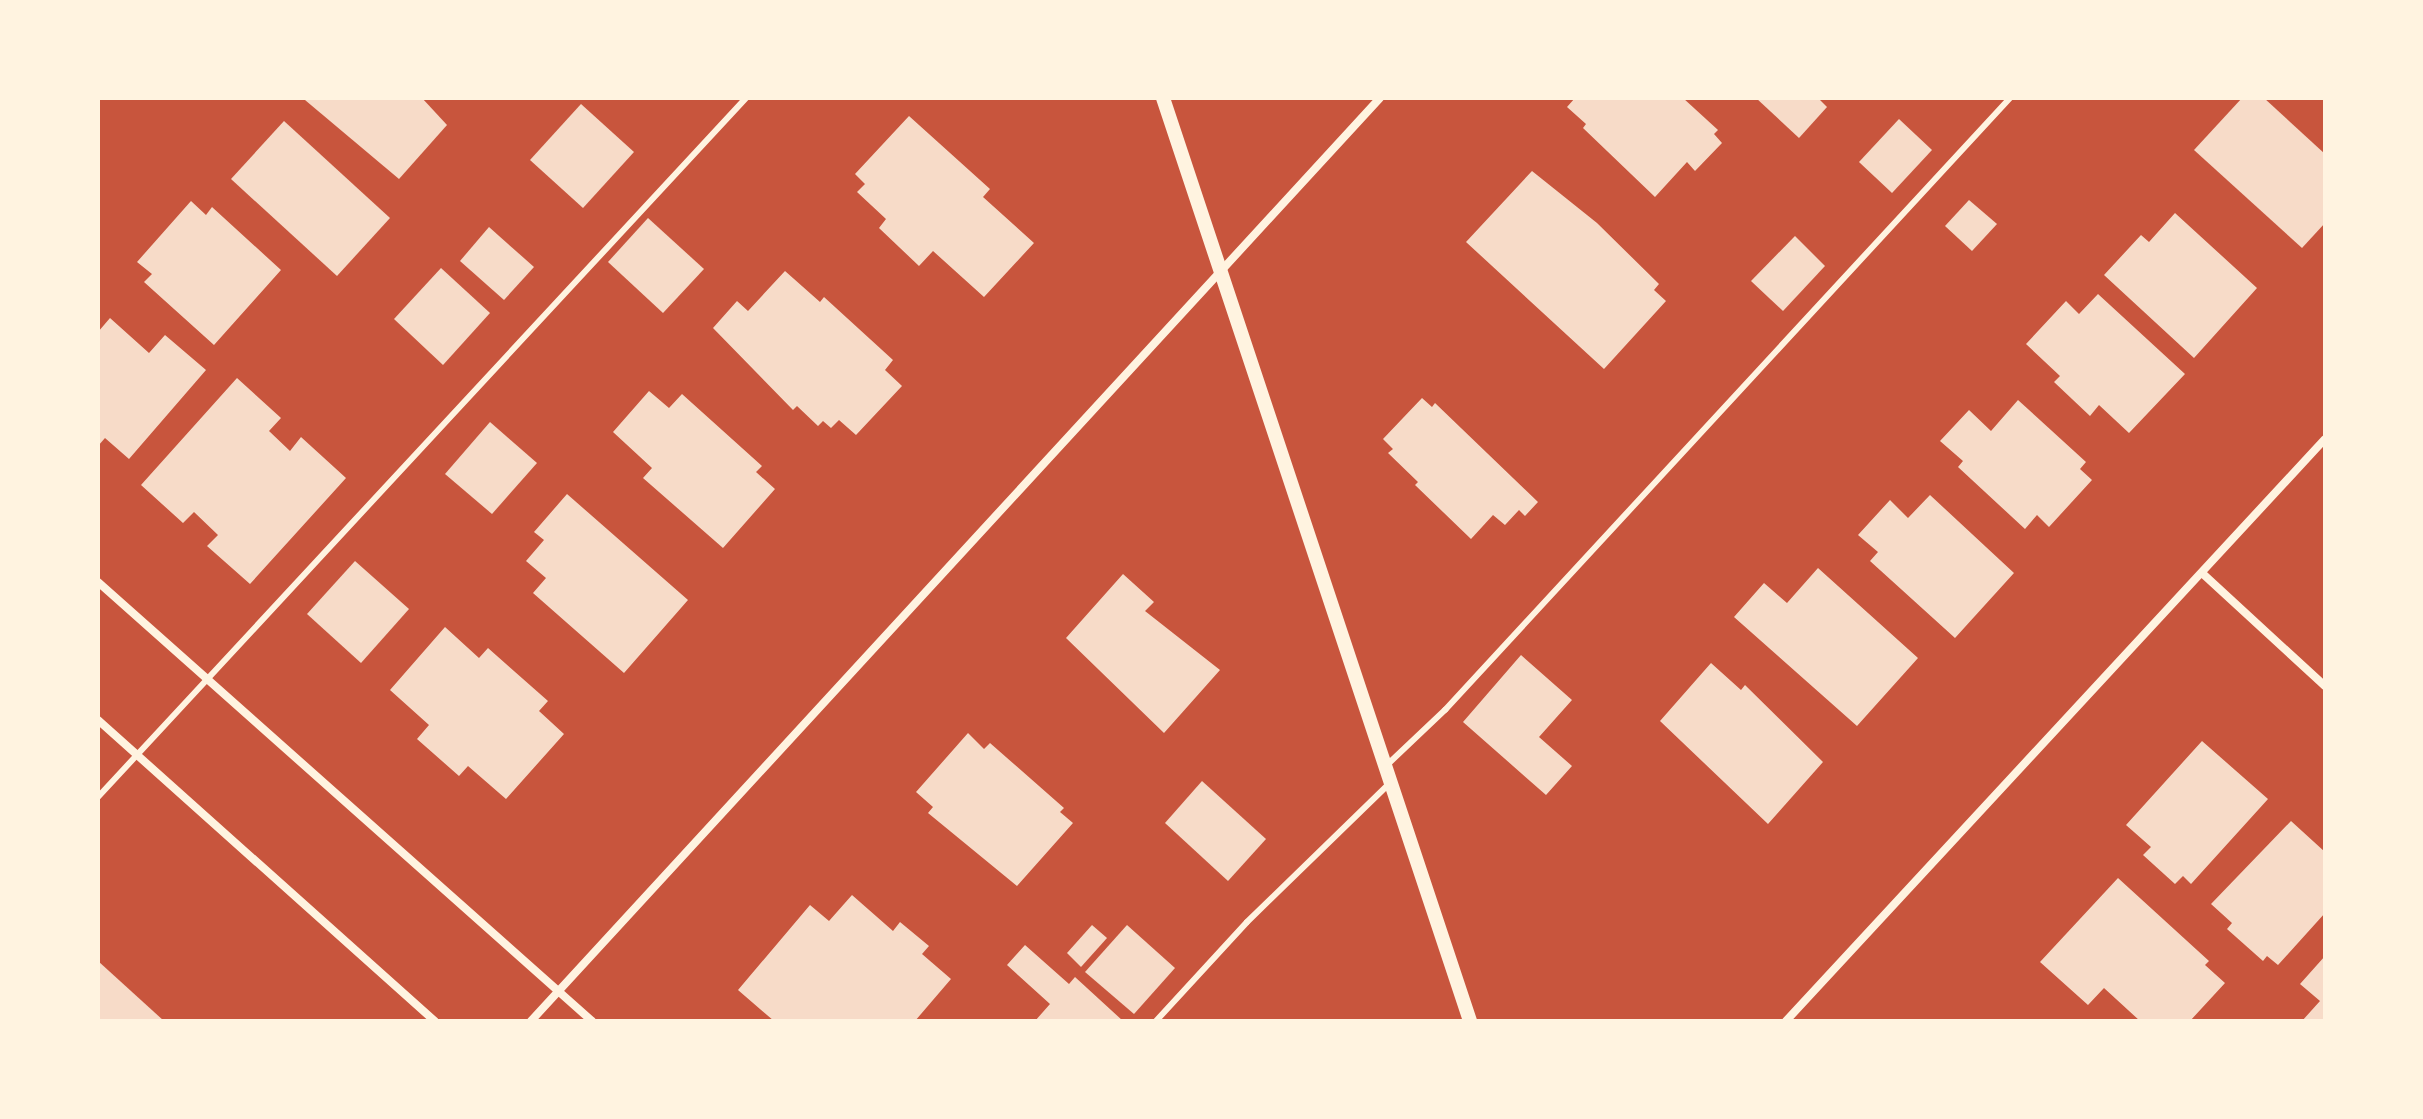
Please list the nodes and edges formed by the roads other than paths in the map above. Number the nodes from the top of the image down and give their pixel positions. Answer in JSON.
{"nodes":[{"id":1,"x":746,"y":98,"type":"edge"},
{"id":2,"x":1163,"y":98,"type":"edge"},
{"id":3,"x":1380,"y":98,"type":"edge"},
{"id":4,"x":2010,"y":98,"type":"edge"},
{"id":5,"x":1220,"y":271,"type":"junction"},
{"id":6,"x":2325,"y":439,"type":"edge"},
{"id":7,"x":2202,"y":573,"type":"junction"},
{"id":8,"x":98,"y":582,"type":"edge"},
{"id":9,"x":207,"y":679,"type":"junction"},
{"id":10,"x":2325,"y":686,"type":"edge"},
{"id":11,"x":98,"y":720,"type":"edge"},
{"id":12,"x":136,"y":755,"type":"junction"},
{"id":13,"x":1385,"y":767,"type":"junction"},
{"id":14,"x":1390,"y":783,"type":"junction"},
{"id":15,"x":98,"y":797,"type":"edge"},
{"id":16,"x":558,"y":991,"type":"junction"},
{"id":17,"x":435,"y":1021,"type":"edge"},
{"id":18,"x":531,"y":1021,"type":"edge"},
{"id":19,"x":592,"y":1021,"type":"edge"},
{"id":20,"x":1156,"y":1021,"type":"edge"},
{"id":21,"x":1470,"y":1021,"type":"edge"},
{"id":22,"x":1786,"y":1021,"type":"edge"}],
"edges":[{"from":1,"to":9,"type":"lane"},
{"from":2,"to":5,"type":"street"},
{"from":3,"to":5,"type":"street"},
{"from":4,"to":13,"type":"lane"},
{"from":5,"to":13,"type":"street"},
{"from":5,"to":16,"type":"street"},
{"from":6,"to":7,"type":"street"},
{"from":7,"to":10,"type":"street"},
{"from":7,"to":22,"type":"street"},
{"from":8,"to":9,"type":"street"},
{"from":9,"to":12,"type":"lane"},
{"from":9,"to":16,"type":"street"},
{"from":11,"to":12,"type":"street"},
{"from":12,"to":15,"type":"lane"},
{"from":12,"to":17,"type":"street"},
{"from":13,"to":14,"type":"street"},
{"from":14,"to":20,"type":"lane"},
{"from":14,"to":21,"type":"street"},
{"from":16,"to":18,"type":"street"},
{"from":16,"to":19,"type":"street"}]}
